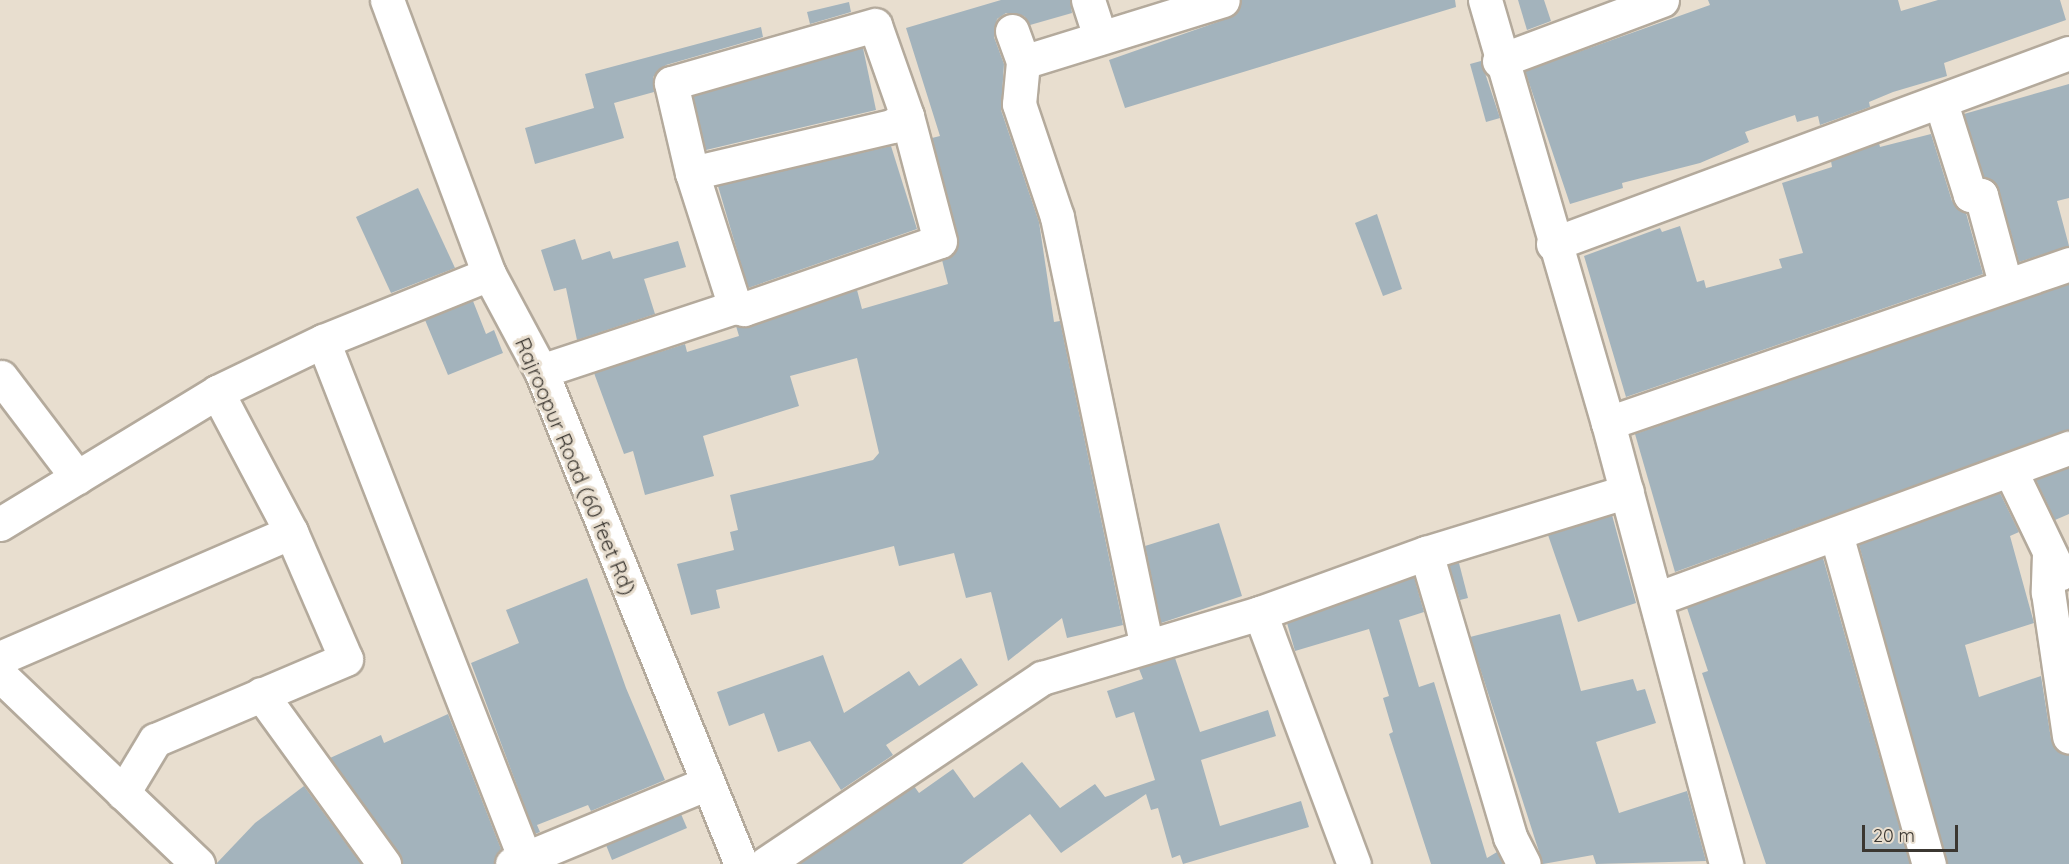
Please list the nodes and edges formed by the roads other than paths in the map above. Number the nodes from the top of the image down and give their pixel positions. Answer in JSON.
{"nodes":[{"id":1,"x":387,"y":0,"type":"edge"},
{"id":2,"x":1088,"y":0,"type":"edge"},
{"id":3,"x":1223,"y":0,"type":"edge"},
{"id":4,"x":1485,"y":0,"type":"edge"},
{"id":5,"x":1662,"y":0,"type":"edge"},
{"id":6,"x":1012,"y":31,"type":"dead end"},
{"id":7,"x":1100,"y":37,"type":"junction"},
{"id":8,"x":2069,"y":53,"type":"edge"},
{"id":9,"x":1499,"y":61,"type":"junction"},
{"id":10,"x":1023,"y":62,"type":"junction"},
{"id":11,"x":1941,"y":103,"type":"junction"},
{"id":12,"x":907,"y":116,"type":"junction"},
{"id":13,"x":692,"y":173,"type":"junction"},
{"id":14,"x":1553,"y":244,"type":"junction"},
{"id":15,"x":2069,"y":264,"type":"edge"},
{"id":16,"x":489,"y":274,"type":"junction"},
{"id":17,"x":2005,"y":283,"type":"junction"},
{"id":18,"x":735,"y":307,"type":"junction"},
{"id":19,"x":323,"y":341,"type":"junction"},
{"id":20,"x":540,"y":371,"type":"junction"},
{"id":21,"x":1,"y":377,"type":"edge"},
{"id":22,"x":218,"y":392,"type":"junction"},
{"id":23,"x":1608,"y":423,"type":"junction"},
{"id":24,"x":2069,"y":448,"type":"edge"},
{"id":25,"x":2010,"y":470,"type":"junction"},
{"id":26,"x":77,"y":477,"type":"junction"},
{"id":27,"x":1627,"y":492,"type":"junction"},
{"id":28,"x":0,"y":524,"type":"edge"},
{"id":29,"x":291,"y":532,"type":"junction"},
{"id":30,"x":1836,"y":534,"type":"junction"},
{"id":31,"x":1426,"y":553,"type":"junction"},
{"id":32,"x":2049,"y":554,"type":"junction"},
{"id":33,"x":2069,"y":589,"type":"edge"},
{"id":34,"x":1656,"y":599,"type":"junction"},
{"id":35,"x":1260,"y":613,"type":"junction"},
{"id":36,"x":1146,"y":644,"type":"junction"},
{"id":37,"x":0,"y":658,"type":"edge"},
{"id":38,"x":0,"y":675,"type":"edge"},
{"id":39,"x":261,"y":694,"type":"junction"},
{"id":40,"x":2069,"y":736,"type":"edge"},
{"id":41,"x":705,"y":784,"type":"junction"},
{"id":42,"x":123,"y":793,"type":"junction"},
{"id":43,"x":518,"y":861,"type":"edge"},
{"id":44,"x":198,"y":864,"type":"edge"},
{"id":45,"x":384,"y":864,"type":"edge"},
{"id":46,"x":741,"y":864,"type":"edge"},
{"id":47,"x":765,"y":864,"type":"edge"},
{"id":48,"x":1354,"y":864,"type":"edge"},
{"id":49,"x":1524,"y":864,"type":"edge"},
{"id":50,"x":1726,"y":864,"type":"edge"},
{"id":51,"x":1929,"y":864,"type":"edge"}],
"edges":[{"from":1,"to":16,"type":"street","name":"Rajroopur Road (60 feet Rd)"},
{"from":2,"to":7,"type":"street"},
{"from":3,"to":7,"type":"street"},
{"from":4,"to":9,"type":"street"},
{"from":5,"to":9,"type":"street"},
{"from":6,"to":10,"type":"street"},
{"from":7,"to":10,"type":"street"},
{"from":8,"to":11,"type":"street"},
{"from":9,"to":14,"type":"street"},
{"from":10,"to":36,"type":"street"},
{"from":11,"to":14,"type":"street"},
{"from":11,"to":17,"type":"street"},
{"from":12,"to":13,"type":"street"},
{"from":12,"to":13,"type":"street"},
{"from":12,"to":18,"type":"street"},
{"from":13,"to":18,"type":"street"},
{"from":14,"to":23,"type":"street"},
{"from":15,"to":17,"type":"street"},
{"from":16,"to":19,"type":"street"},
{"from":16,"to":20,"type":"street","name":"Rajroopur Road (60 feet Rd)"},
{"from":17,"to":23,"type":"street"},
{"from":18,"to":20,"type":"street"},
{"from":19,"to":22,"type":"street"},
{"from":19,"to":43,"type":"street"},
{"from":20,"to":41,"type":"street","name":"Rajroopur Road (60 feet Rd)"},
{"from":21,"to":26,"type":"street"},
{"from":22,"to":26,"type":"street"},
{"from":22,"to":29,"type":"street"},
{"from":23,"to":27,"type":"street"},
{"from":24,"to":25,"type":"street"},
{"from":25,"to":30,"type":"street"},
{"from":25,"to":32,"type":"street"},
{"from":26,"to":28,"type":"street"},
{"from":27,"to":31,"type":"street"},
{"from":27,"to":34,"type":"street"},
{"from":29,"to":37,"type":"street"},
{"from":29,"to":39,"type":"street"},
{"from":30,"to":34,"type":"street"},
{"from":30,"to":51,"type":"street"},
{"from":31,"to":35,"type":"street"},
{"from":31,"to":49,"type":"street"},
{"from":32,"to":33,"type":"street"},
{"from":32,"to":40,"type":"street"},
{"from":34,"to":50,"type":"street"},
{"from":35,"to":36,"type":"street"},
{"from":35,"to":48,"type":"street"},
{"from":36,"to":47,"type":"street"},
{"from":38,"to":42,"type":"street"},
{"from":39,"to":42,"type":"street"},
{"from":39,"to":45,"type":"street"},
{"from":41,"to":43,"type":"street"},
{"from":41,"to":46,"type":"street","name":"Rajroopur Road (60 feet Rd)"},
{"from":42,"to":44,"type":"street"}]}
